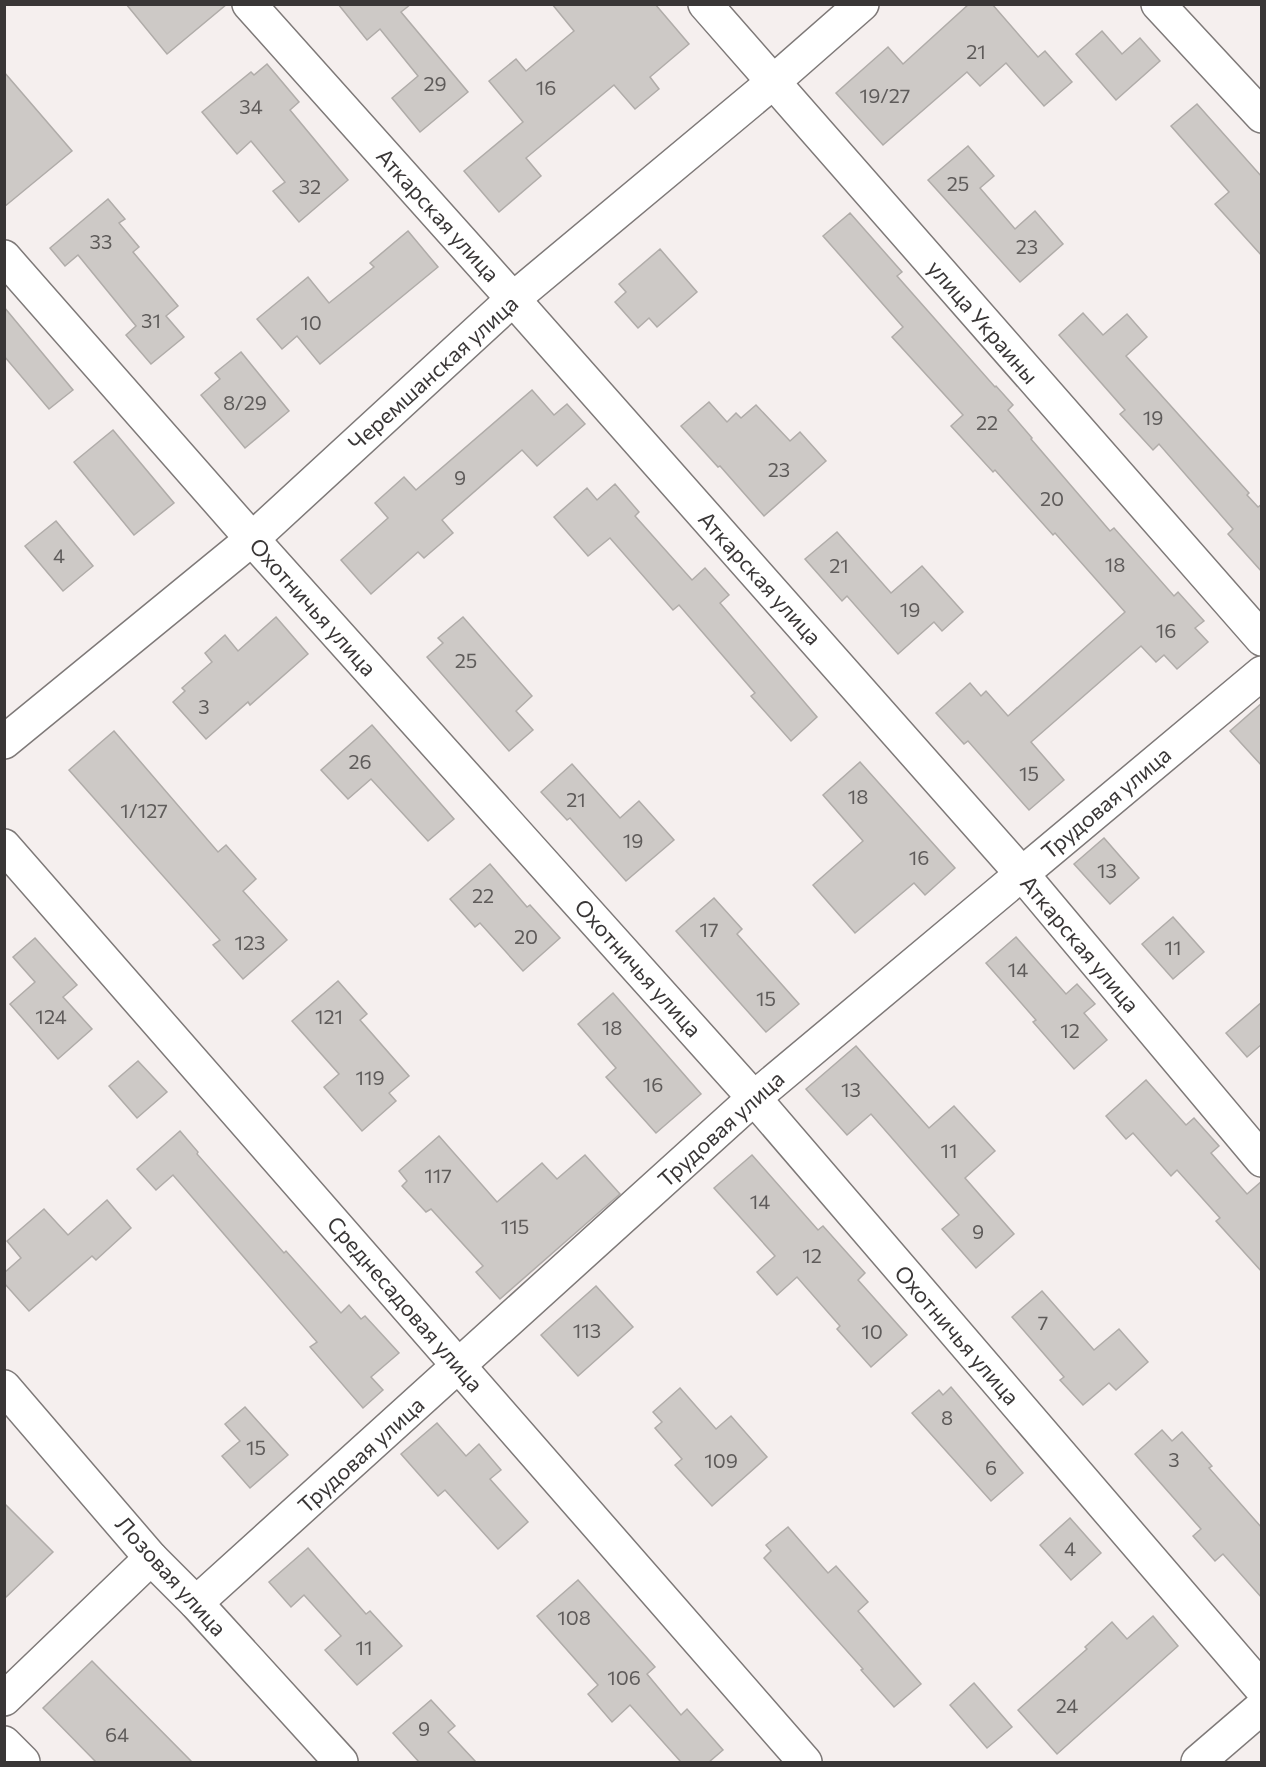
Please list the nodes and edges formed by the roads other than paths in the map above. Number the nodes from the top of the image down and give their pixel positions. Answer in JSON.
{"nodes":[{"id":1,"x":249,"y":4,"type":"edge"},
{"id":2,"x":705,"y":4,"type":"edge"},
{"id":3,"x":862,"y":4,"type":"edge"},
{"id":4,"x":1158,"y":4,"type":"edge"},
{"id":5,"x":772,"y":83,"type":"junction"},
{"id":6,"x":1262,"y":116,"type":"edge"},
{"id":7,"x":4,"y":257,"type":"edge"},
{"id":8,"x":513,"y":299,"type":"junction"},
{"id":9,"x":252,"y":538,"type":"junction"},
{"id":10,"x":1262,"y":639,"type":"edge"},
{"id":11,"x":1262,"y":673,"type":"edge"},
{"id":12,"x":4,"y":741,"type":"edge"},
{"id":13,"x":4,"y":846,"type":"edge"},
{"id":14,"x":1022,"y":873,"type":"junction"},
{"id":15,"x":754,"y":1098,"type":"junction"},
{"id":16,"x":1262,"y":1160,"type":"edge"},
{"id":17,"x":459,"y":1366,"type":"junction"},
{"id":18,"x":4,"y":1387,"type":"edge"},
{"id":19,"x":152,"y":1558,"type":"junction"},
{"id":20,"x":196,"y":1604,"type":"junction"},
{"id":21,"x":1262,"y":1689,"type":"edge"},
{"id":22,"x":4,"y":1699,"type":"edge"},
{"id":23,"x":1262,"y":1707,"type":"edge"},
{"id":24,"x":4,"y":1743,"type":"edge"},
{"id":25,"x":23,"y":1762,"type":"edge"},
{"id":26,"x":341,"y":1762,"type":"edge"},
{"id":27,"x":805,"y":1762,"type":"edge"},
{"id":28,"x":1198,"y":1762,"type":"edge"}],
"edges":[{"from":1,"to":8,"type":"street","name":"Аткарская улица"},
{"from":2,"to":5,"type":"street","name":"улица Украины"},
{"from":3,"to":5,"type":"street","name":"Черемшанская улица"},
{"from":4,"to":6,"type":"street"},
{"from":5,"to":8,"type":"street","name":"Черемшанская улица"},
{"from":5,"to":10,"type":"street","name":"улица Украины"},
{"from":7,"to":9,"type":"street","name":"Охотничья улица"},
{"from":8,"to":9,"type":"street","name":"Черемшанская улица"},
{"from":8,"to":14,"type":"street","name":"Аткарская улица"},
{"from":9,"to":12,"type":"street","name":"Черемшанская улица"},
{"from":9,"to":15,"type":"street","name":"Охотничья улица"},
{"from":11,"to":14,"type":"street","name":"Трудовая улица"},
{"from":13,"to":17,"type":"street","name":"Среднесадовая улица"},
{"from":14,"to":15,"type":"street","name":"Трудовая улица"},
{"from":14,"to":16,"type":"street","name":"Аткарская улица"},
{"from":15,"to":17,"type":"street","name":"Трудовая улица"},
{"from":15,"to":21,"type":"street","name":"Охотничья улица"},
{"from":17,"to":20,"type":"street","name":"Трудовая улица"},
{"from":17,"to":27,"type":"street","name":"Среднесадовая улица"},
{"from":18,"to":19,"type":"street","name":"Лозовая улица"},
{"from":19,"to":20,"type":"street","name":"Лозовая улица"},
{"from":19,"to":22,"type":"street"},
{"from":20,"to":26,"type":"street","name":"Лозовая улица"},
{"from":23,"to":28,"type":"street"},
{"from":24,"to":25,"type":"street"}]}
